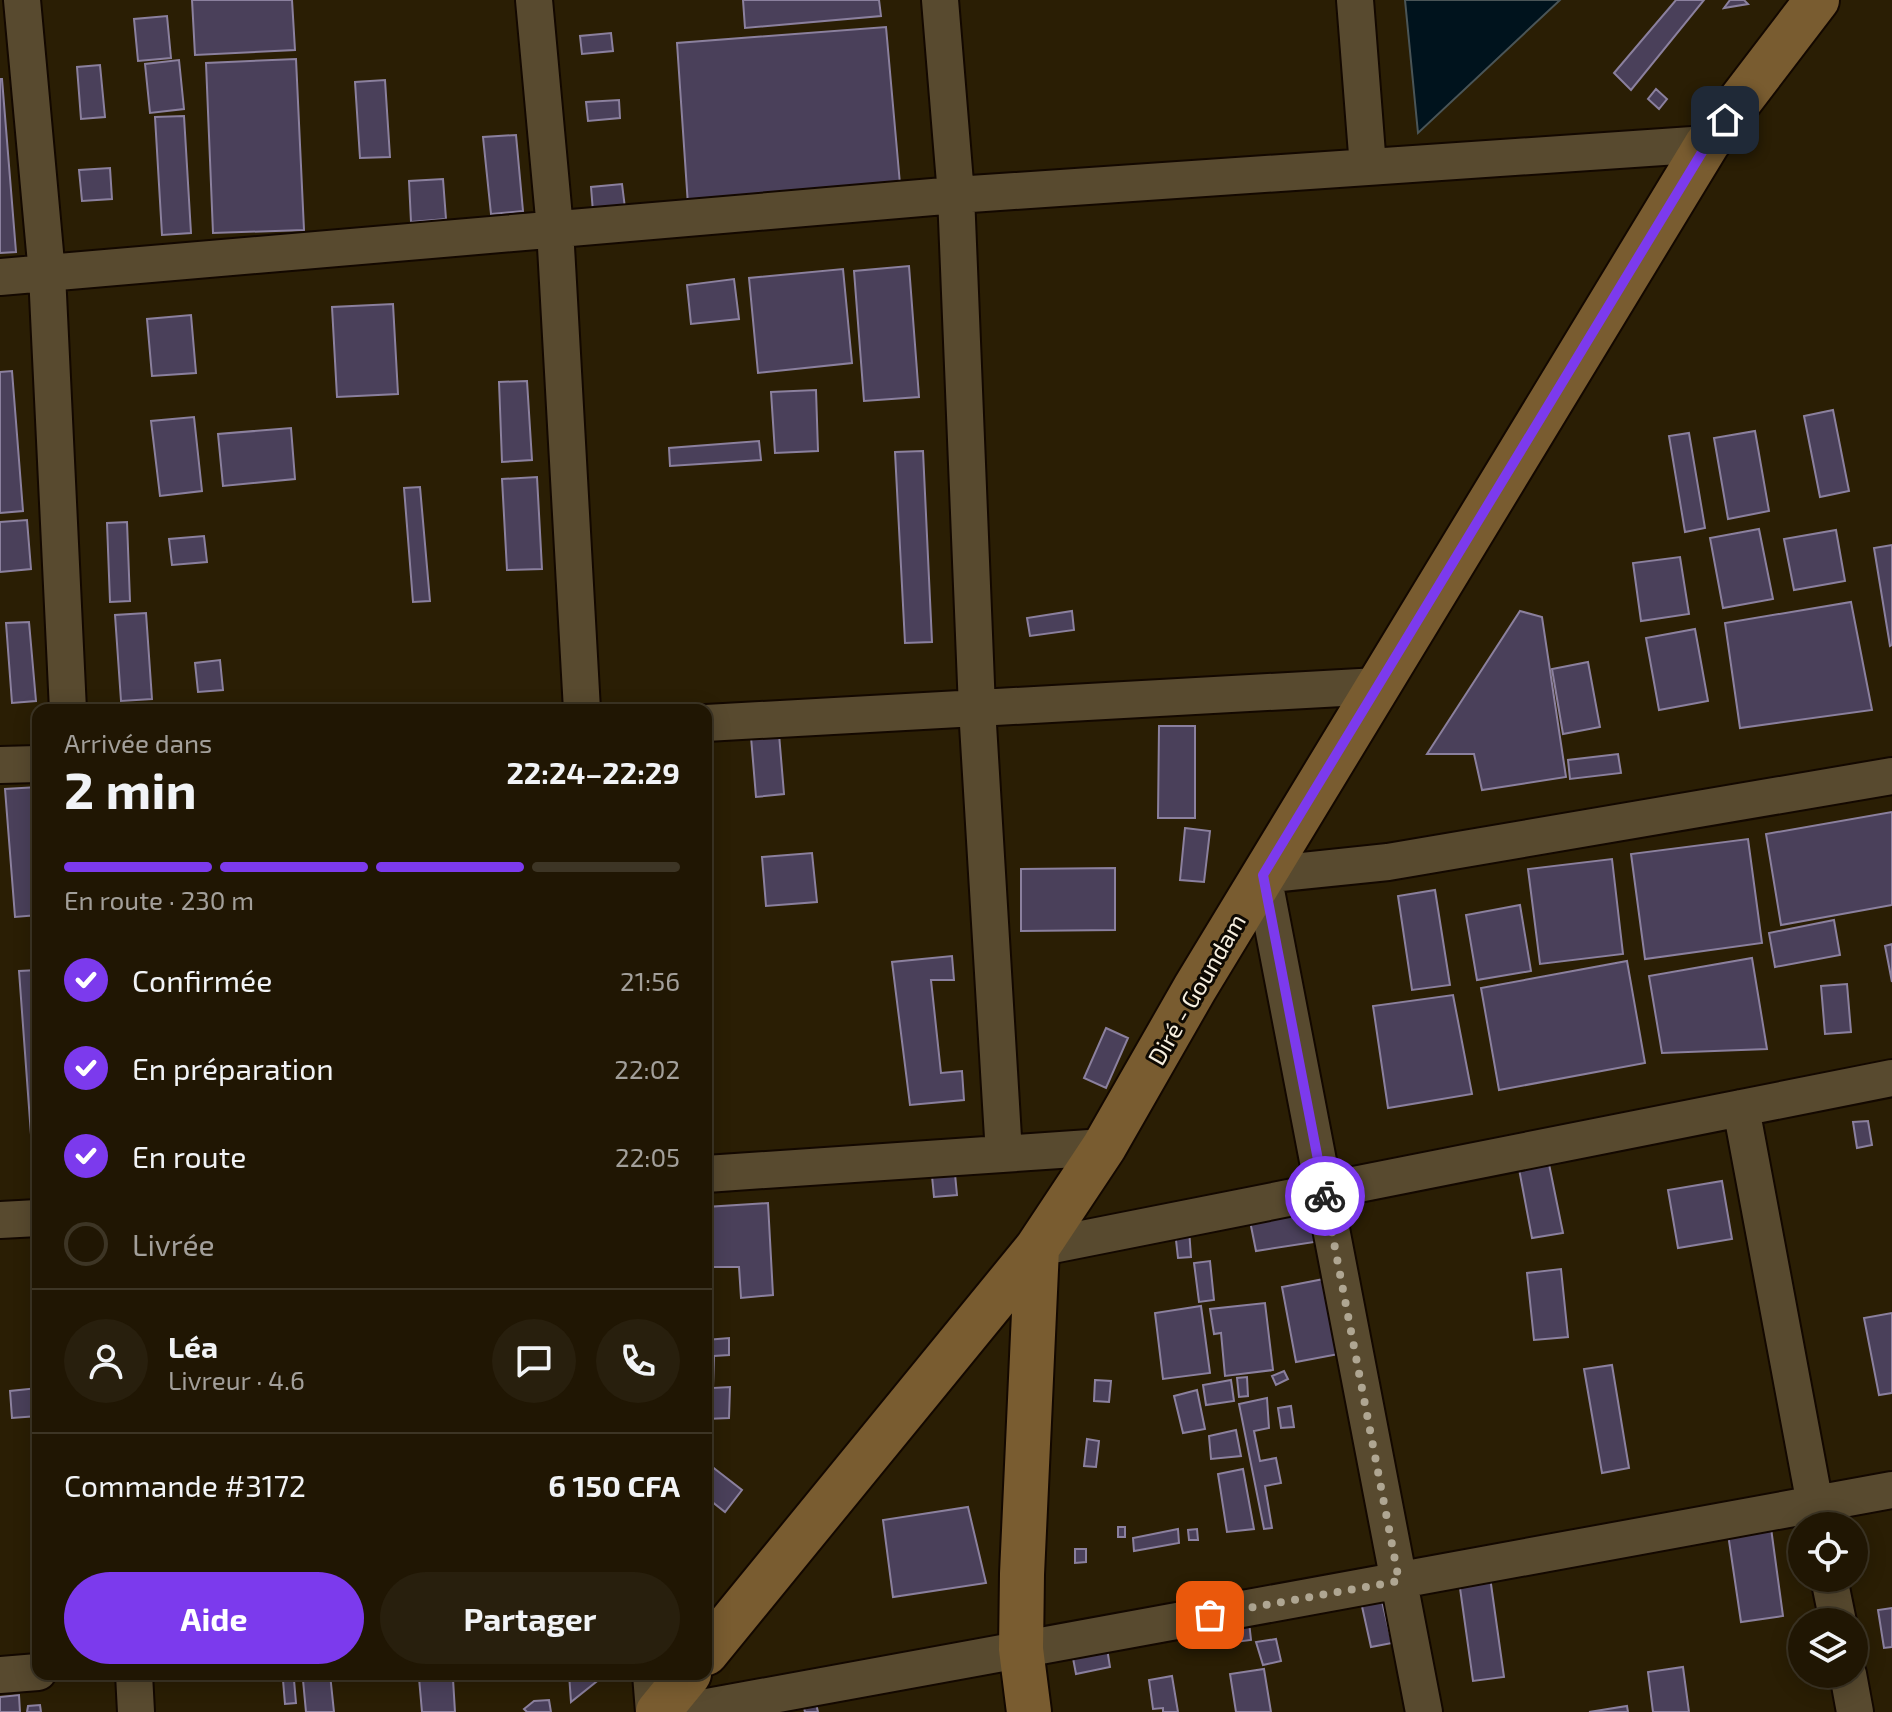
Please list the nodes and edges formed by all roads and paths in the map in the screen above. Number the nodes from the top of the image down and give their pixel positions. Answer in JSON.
{"nodes":[{"id":1,"x":22,"y":0,"type":"edge"},
{"id":2,"x":534,"y":0,"type":"edge"},
{"id":3,"x":940,"y":0,"type":"edge"},
{"id":4,"x":1355,"y":0,"type":"edge"},
{"id":5,"x":1817,"y":0,"type":"edge"},
{"id":6,"x":1707,"y":144,"type":"junction"},
{"id":7,"x":1368,"y":167,"type":"junction"},
{"id":8,"x":956,"y":195,"type":"junction"},
{"id":9,"x":555,"y":229,"type":"junction"},
{"id":10,"x":47,"y":274,"type":"junction"},
{"id":11,"x":0,"y":277,"type":"edge"},
{"id":12,"x":1378,"y":686,"type":"junction"},
{"id":13,"x":68,"y":704,"type":"edge"},
{"id":14,"x":582,"y":704,"type":"edge"},
{"id":15,"x":977,"y":708,"type":"junction"},
{"id":16,"x":712,"y":723,"type":"edge"},
{"id":17,"x":32,"y":764,"type":"edge"},
{"id":18,"x":0,"y":765,"type":"edge"},
{"id":19,"x":1892,"y":776,"type":"edge"},
{"id":20,"x":1263,"y":875,"type":"junction"},
{"id":21,"x":1892,"y":1078,"type":"edge"},
{"id":22,"x":1741,"y":1108,"type":"junction"},
{"id":23,"x":1104,"y":1147,"type":"junction"},
{"id":24,"x":1004,"y":1154,"type":"junction"},
{"id":25,"x":712,"y":1174,"type":"edge"},
{"id":26,"x":1324,"y":1191,"type":"junction"},
{"id":27,"x":32,"y":1218,"type":"edge"},
{"id":28,"x":0,"y":1220,"type":"edge"},
{"id":29,"x":1037,"y":1248,"type":"junction"},
{"id":30,"x":1892,"y":1490,"type":"edge"},
{"id":31,"x":1816,"y":1512,"type":"edge"},
{"id":32,"x":1826,"y":1512,"type":"edge"},
{"id":33,"x":1788,"y":1520,"type":"edge"},
{"id":34,"x":1399,"y":1581,"type":"junction"},
{"id":35,"x":712,"y":1646,"type":"edge"},
{"id":36,"x":1021,"y":1649,"type":"junction"},
{"id":37,"x":32,"y":1672,"type":"edge"},
{"id":38,"x":0,"y":1675,"type":"edge"},
{"id":39,"x":134,"y":1680,"type":"edge"},
{"id":40,"x":652,"y":1680,"type":"edge"},
{"id":41,"x":684,"y":1680,"type":"edge"},
{"id":42,"x":1851,"y":1688,"type":"edge"},
{"id":43,"x":136,"y":1712,"type":"edge"},
{"id":44,"x":656,"y":1712,"type":"edge"},
{"id":45,"x":680,"y":1712,"type":"edge"},
{"id":46,"x":1029,"y":1712,"type":"edge"},
{"id":47,"x":1424,"y":1712,"type":"edge"},
{"id":48,"x":1855,"y":1712,"type":"edge"}],
"edges":[{"from":1,"to":10,"type":"street"},
{"from":2,"to":9,"type":"street"},
{"from":3,"to":8,"type":"street"},
{"from":4,"to":7,"type":"street"},
{"from":5,"to":6,"type":"main road","name":"Diré - Goundam"},
{"from":6,"to":7,"type":"street"},
{"from":6,"to":12,"type":"main road","name":"Diré - Goundam"},
{"from":7,"to":8,"type":"street"},
{"from":8,"to":9,"type":"street"},
{"from":8,"to":15,"type":"street"},
{"from":9,"to":10,"type":"street"},
{"from":9,"to":14,"type":"street"},
{"from":10,"to":11,"type":"street"},
{"from":10,"to":13,"type":"street"},
{"from":12,"to":15,"type":"street"},
{"from":12,"to":20,"type":"main road","name":"Diré - Goundam"},
{"from":15,"to":16,"type":"street"},
{"from":15,"to":24,"type":"street"},
{"from":17,"to":18,"type":"street"},
{"from":19,"to":20,"type":"street"},
{"from":20,"to":23,"type":"main road","name":"Diré - Goundam"},
{"from":20,"to":26,"type":"street"},
{"from":21,"to":22,"type":"street"},
{"from":22,"to":26,"type":"street"},
{"from":22,"to":31,"type":"street"},
{"from":23,"to":24,"type":"street"},
{"from":23,"to":29,"type":"main road","name":"Diré - Goundam"},
{"from":24,"to":25,"type":"street"},
{"from":26,"to":29,"type":"street"},
{"from":26,"to":34,"type":"street"},
{"from":27,"to":28,"type":"street"},
{"from":29,"to":35,"type":"main road","name":"Diré - Goundam"},
{"from":29,"to":36,"type":"main road"},
{"from":30,"to":32,"type":"street"},
{"from":33,"to":34,"type":"street"},
{"from":34,"to":36,"type":"street"},
{"from":34,"to":47,"type":"street"},
{"from":36,"to":45,"type":"street"},
{"from":36,"to":46,"type":"main road"},
{"from":37,"to":38,"type":"street"},
{"from":39,"to":43,"type":"street"},
{"from":40,"to":44,"type":"street"},
{"from":41,"to":44,"type":"main road"},
{"from":42,"to":48,"type":"street"}]}
